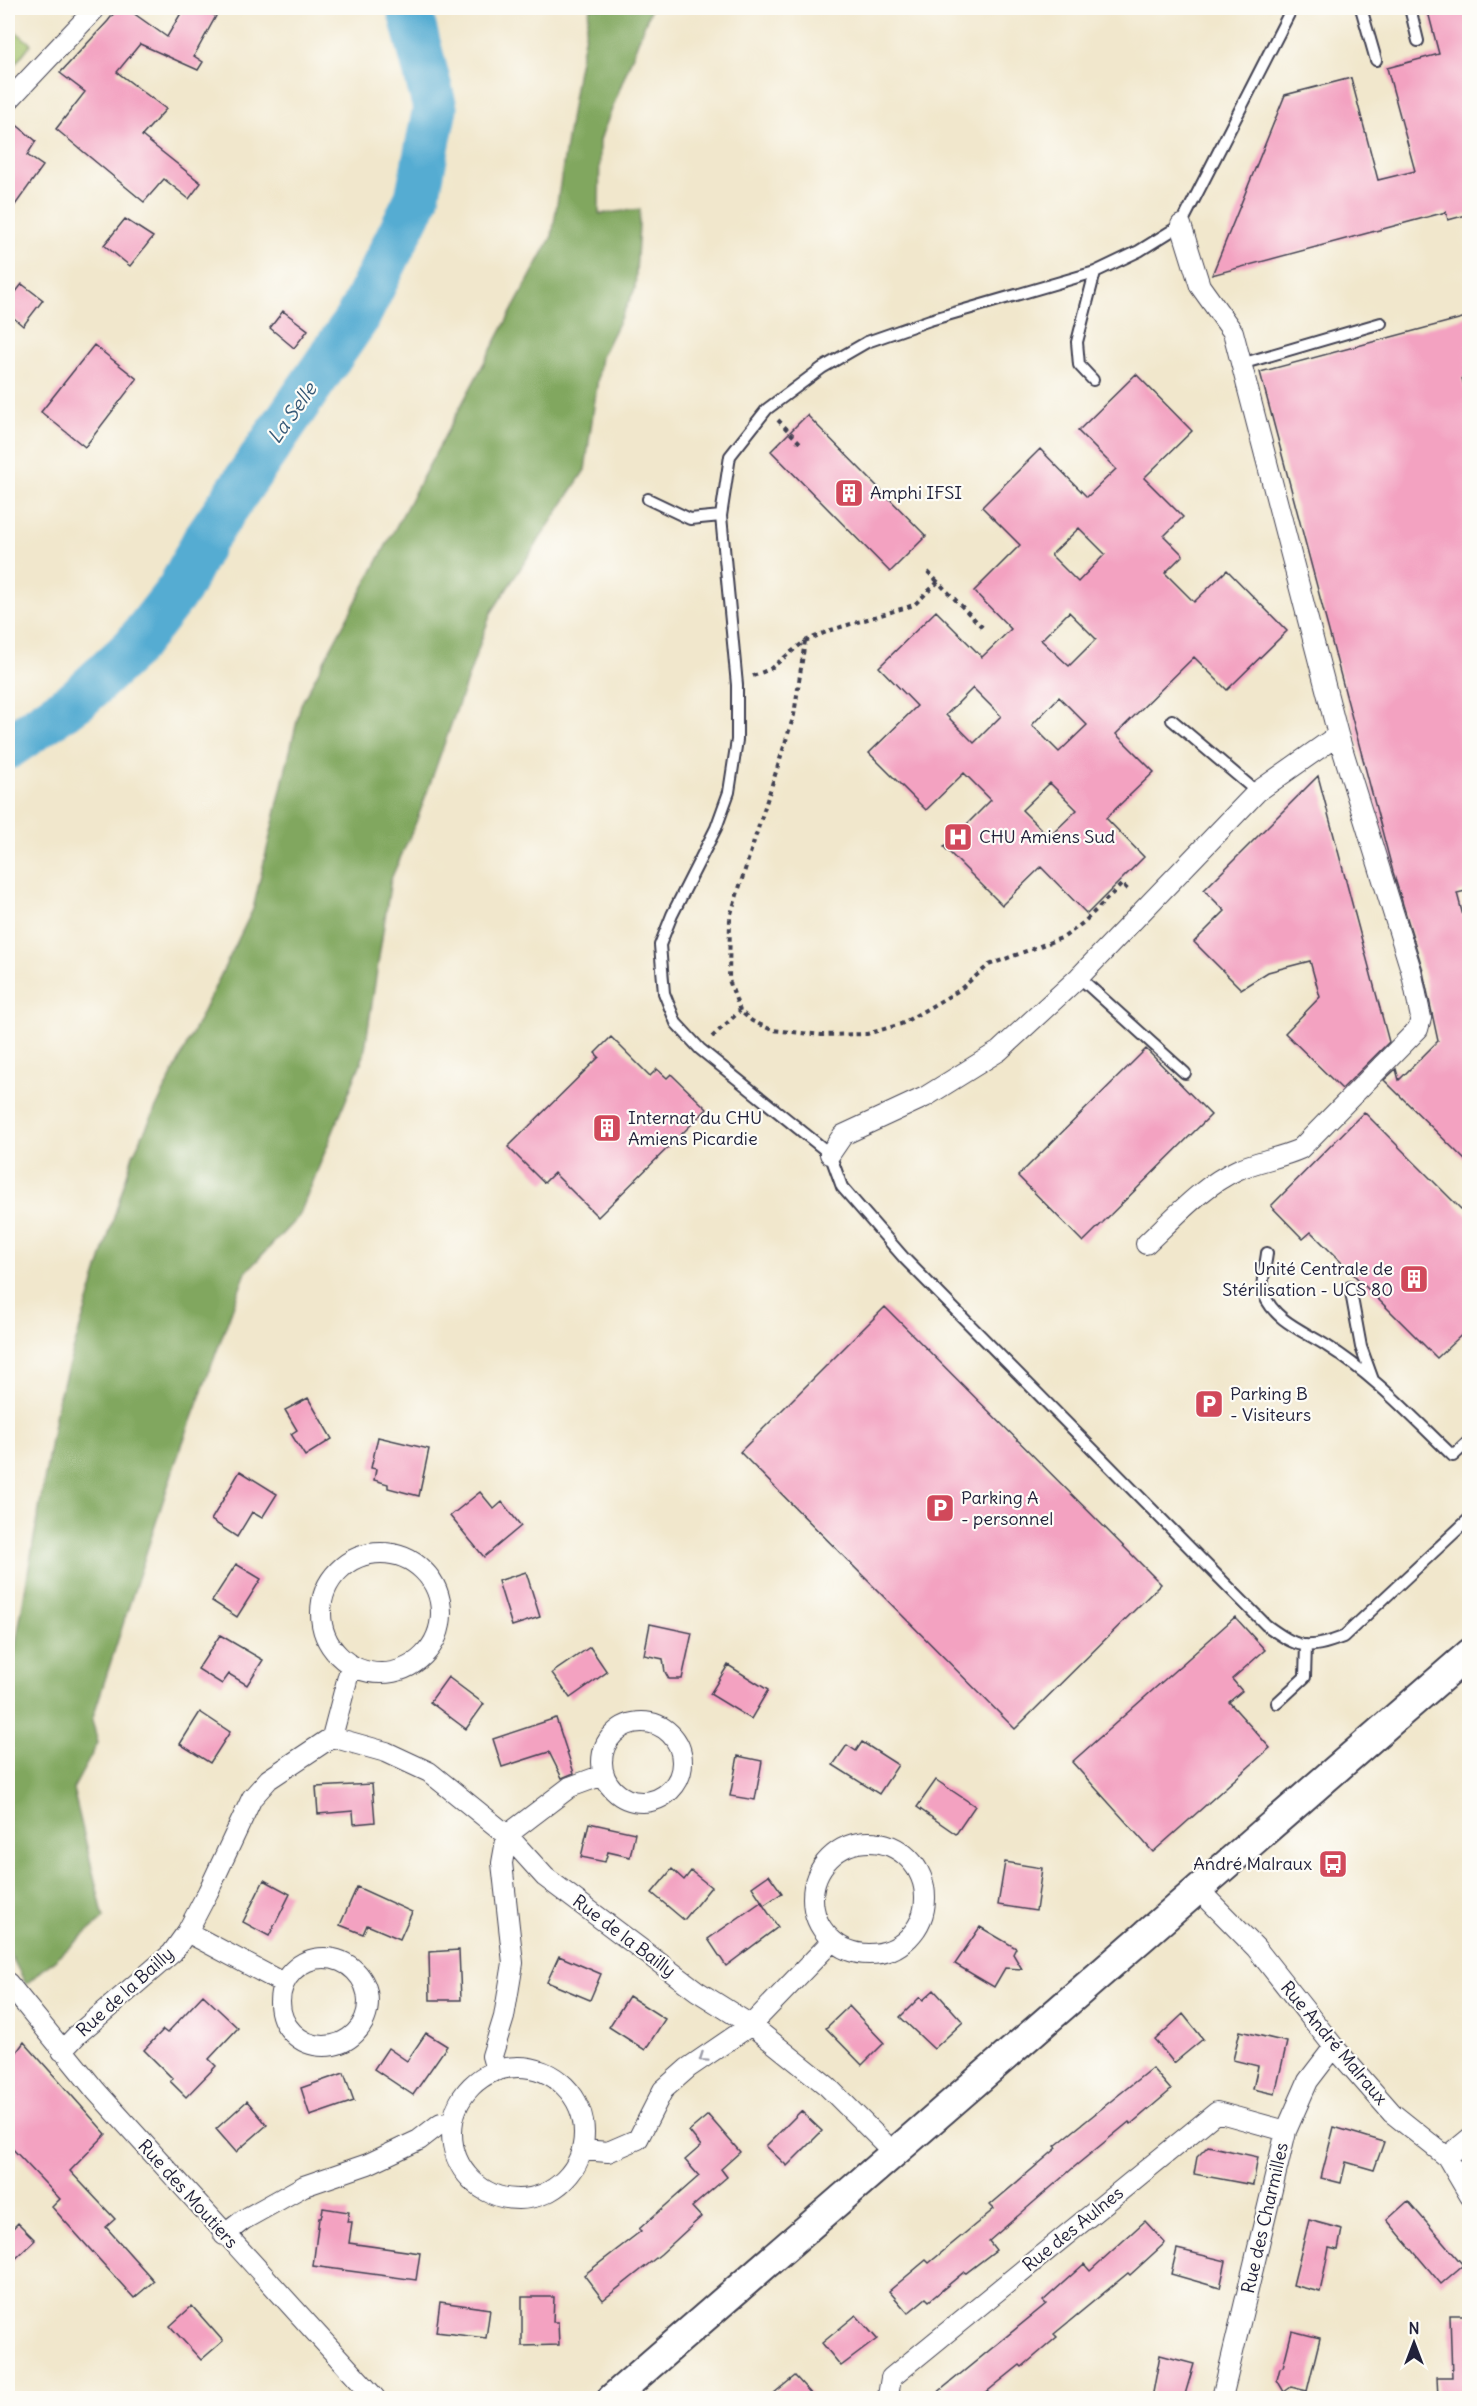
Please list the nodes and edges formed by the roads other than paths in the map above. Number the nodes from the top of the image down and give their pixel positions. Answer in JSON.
{"nodes":[{"id":1,"x":96,"y":8,"type":"edge"},
{"id":2,"x":1292,"y":8,"type":"edge"},
{"id":3,"x":1361,"y":8,"type":"edge"},
{"id":4,"x":1410,"y":8,"type":"edge"},
{"id":5,"x":1418,"y":41,"type":"dead end"},
{"id":6,"x":1376,"y":60,"type":"dead end"},
{"id":7,"x":8,"y":101,"type":"edge"},
{"id":8,"x":1181,"y":225,"type":"junction"},
{"id":9,"x":1095,"y":272,"type":"junction"},
{"id":10,"x":1381,"y":322,"type":"dead end"},
{"id":11,"x":1241,"y":364,"type":"junction"},
{"id":12,"x":1093,"y":380,"type":"dead end"},
{"id":13,"x":648,"y":499,"type":"dead end"},
{"id":14,"x":721,"y":516,"type":"junction"},
{"id":15,"x":1172,"y":720,"type":"dead end"},
{"id":16,"x":1338,"y":735,"type":"junction"},
{"id":17,"x":1257,"y":792,"type":"junction"},
{"id":18,"x":1079,"y":978,"type":"junction"},
{"id":19,"x":1185,"y":1073,"type":"dead end"},
{"id":20,"x":830,"y":1154,"type":"junction"},
{"id":21,"x":1146,"y":1244,"type":"dead end"},
{"id":22,"x":1267,"y":1253,"type":"dead end"},
{"id":23,"x":1350,"y":1287,"type":"dead end"},
{"id":24,"x":1373,"y":1380,"type":"junction"},
{"id":25,"x":1470,"y":1440,"type":"edge"},
{"id":26,"x":1470,"y":1518,"type":"edge"},
{"id":27,"x":1306,"y":1645,"type":"junction"},
{"id":28,"x":1470,"y":1653,"type":"edge"},
{"id":29,"x":351,"y":1665,"type":"junction"},
{"id":30,"x":1277,"y":1703,"type":"dead end"},
{"id":31,"x":332,"y":1737,"type":"junction"},
{"id":32,"x":603,"y":1775,"type":"junction"},
{"id":33,"x":507,"y":1835,"type":"junction"},
{"id":34,"x":1197,"y":1888,"type":"junction"},
{"id":35,"x":187,"y":1932,"type":"junction"},
{"id":36,"x":832,"y":1941,"type":"junction"},
{"id":37,"x":8,"y":1983,"type":"edge"},
{"id":38,"x":283,"y":1983,"type":"junction"},
{"id":39,"x":751,"y":2025,"type":"junction"},
{"id":40,"x":1334,"y":2047,"type":"junction"},
{"id":41,"x":62,"y":2051,"type":"junction"},
{"id":42,"x":496,"y":2070,"type":"junction"},
{"id":43,"x":452,"y":2121,"type":"junction"},
{"id":44,"x":1286,"y":2131,"type":"junction"},
{"id":45,"x":1470,"y":2138,"type":"edge"},
{"id":46,"x":583,"y":2150,"type":"junction"},
{"id":47,"x":894,"y":2153,"type":"junction"},
{"id":48,"x":1448,"y":2157,"type":"junction"},
{"id":49,"x":1470,"y":2196,"type":"edge"},
{"id":50,"x":224,"y":2235,"type":"junction"},
{"id":51,"x":375,"y":2398,"type":"edge"},
{"id":52,"x":612,"y":2398,"type":"edge"},
{"id":53,"x":890,"y":2398,"type":"edge"},
{"id":54,"x":1222,"y":2398,"type":"edge"}],
"edges":[{"from":1,"to":7,"type":"street"},
{"from":2,"to":8,"type":"lane"},
{"from":3,"to":6,"type":"lane"},
{"from":4,"to":5,"type":"lane"},
{"from":8,"to":9,"type":"lane"},
{"from":8,"to":11,"type":"street"},
{"from":9,"to":12,"type":"lane"},
{"from":9,"to":14,"type":"lane"},
{"from":10,"to":11,"type":"lane"},
{"from":11,"to":16,"type":"street"},
{"from":13,"to":14,"type":"lane"},
{"from":14,"to":20,"type":"lane"},
{"from":15,"to":17,"type":"lane"},
{"from":16,"to":17,"type":"street"},
{"from":16,"to":21,"type":"street"},
{"from":17,"to":18,"type":"street"},
{"from":18,"to":19,"type":"lane"},
{"from":18,"to":20,"type":"street"},
{"from":20,"to":27,"type":"lane"},
{"from":22,"to":24,"type":"lane"},
{"from":23,"to":24,"type":"lane"},
{"from":24,"to":25,"type":"lane"},
{"from":26,"to":27,"type":"lane"},
{"from":27,"to":30,"type":"lane"},
{"from":28,"to":34,"type":"street"},
{"from":29,"to":29,"type":"street"},
{"from":29,"to":31,"type":"street"},
{"from":31,"to":33,"type":"street","name":"Rue de la Bailly"},
{"from":31,"to":35,"type":"street","name":"Rue de la Bailly"},
{"from":32,"to":32,"type":"street"},
{"from":32,"to":33,"type":"street"},
{"from":33,"to":39,"type":"street","name":"Rue de la Bailly"},
{"from":33,"to":42,"type":"street"},
{"from":34,"to":40,"type":"street","name":"Rue André Malraux"},
{"from":34,"to":47,"type":"street"},
{"from":35,"to":38,"type":"street","name":"Rue de la Bailly"},
{"from":35,"to":41,"type":"street","name":"Rue de la Bailly"},
{"from":36,"to":36,"type":"street"},
{"from":36,"to":39,"type":"street"},
{"from":37,"to":41,"type":"street","name":"Rue des Moutiers"},
{"from":38,"to":38,"type":"street"},
{"from":39,"to":46,"type":"street","one_way":true},
{"from":39,"to":47,"type":"street","name":"Rue de la Bailly"},
{"from":40,"to":44,"type":"street","name":"Rue des Charmilles"},
{"from":40,"to":48,"type":"street","name":"Rue André Malraux"},
{"from":41,"to":50,"type":"street","name":"Rue des Moutiers"},
{"from":42,"to":43,"type":"street"},
{"from":42,"to":46,"type":"street"},
{"from":43,"to":46,"type":"street"},
{"from":43,"to":50,"type":"street"},
{"from":44,"to":53,"type":"street","name":"Rue des Aulnes"},
{"from":44,"to":54,"type":"street","name":"Rue des Charmilles"},
{"from":45,"to":48,"type":"street"},
{"from":47,"to":52,"type":"street"},
{"from":48,"to":49,"type":"street","name":"Rue André Malraux"},
{"from":50,"to":51,"type":"street","name":"Rue des Moutiers"}]}
